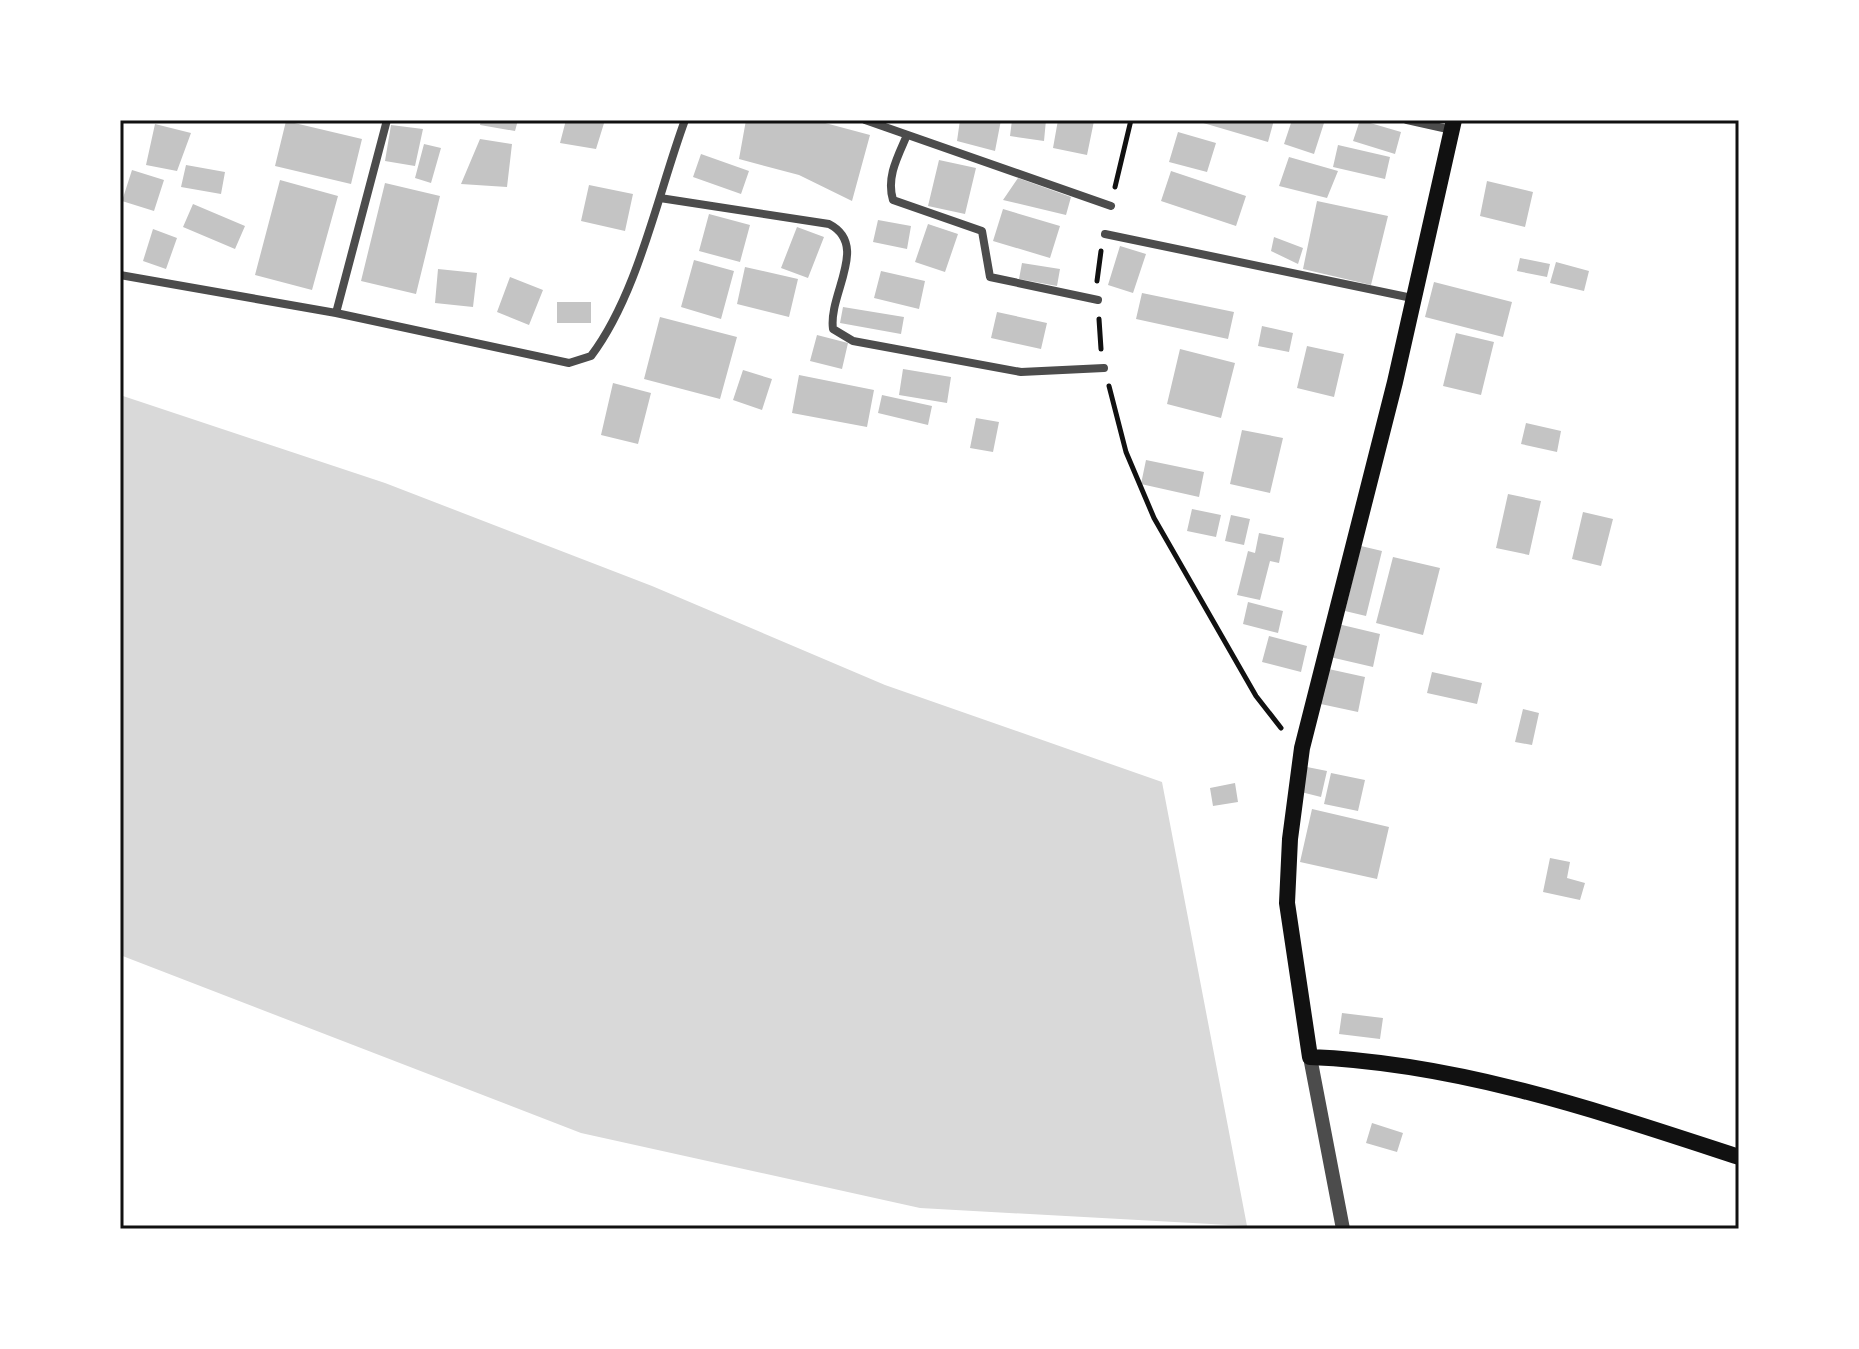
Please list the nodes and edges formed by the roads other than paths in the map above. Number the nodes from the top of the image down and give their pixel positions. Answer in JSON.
{"nodes":[{"id":1,"x":387,"y":120,"type":"edge"},
{"id":2,"x":685,"y":120,"type":"edge"},
{"id":3,"x":865,"y":120,"type":"edge"},
{"id":4,"x":1407,"y":120,"type":"edge"},
{"id":5,"x":889,"y":124,"type":"edge"},
{"id":6,"x":1453,"y":125,"type":"edge"},
{"id":7,"x":907,"y":135,"type":"junction"},
{"id":8,"x":660,"y":198,"type":"junction"},
{"id":9,"x":1111,"y":206,"type":"road end"},
{"id":10,"x":1105,"y":234,"type":"road end"},
{"id":11,"x":120,"y":275,"type":"edge"},
{"id":12,"x":1412,"y":298,"type":"junction"},
{"id":13,"x":1098,"y":300,"type":"road end"},
{"id":14,"x":336,"y":313,"type":"junction"},
{"id":15,"x":1104,"y":368,"type":"road end"},
{"id":16,"x":1310,"y":1057,"type":"junction"},
{"id":17,"x":1739,"y":1157,"type":"edge"},
{"id":18,"x":1343,"y":1229,"type":"edge"}],
"edges":[{"from":1,"to":14,"type":"street"},
{"from":2,"to":8,"type":"street"},
{"from":3,"to":5,"type":"street"},
{"from":4,"to":6,"type":"street"},
{"from":5,"to":7,"type":"street"},
{"from":6,"to":12,"type":"main road"},
{"from":7,"to":9,"type":"street"},
{"from":7,"to":13,"type":"street"},
{"from":8,"to":14,"type":"street"},
{"from":8,"to":15,"type":"street"},
{"from":10,"to":12,"type":"street"},
{"from":11,"to":14,"type":"street"},
{"from":12,"to":16,"type":"main road"},
{"from":16,"to":17,"type":"main road"},
{"from":16,"to":18,"type":"street"}]}
